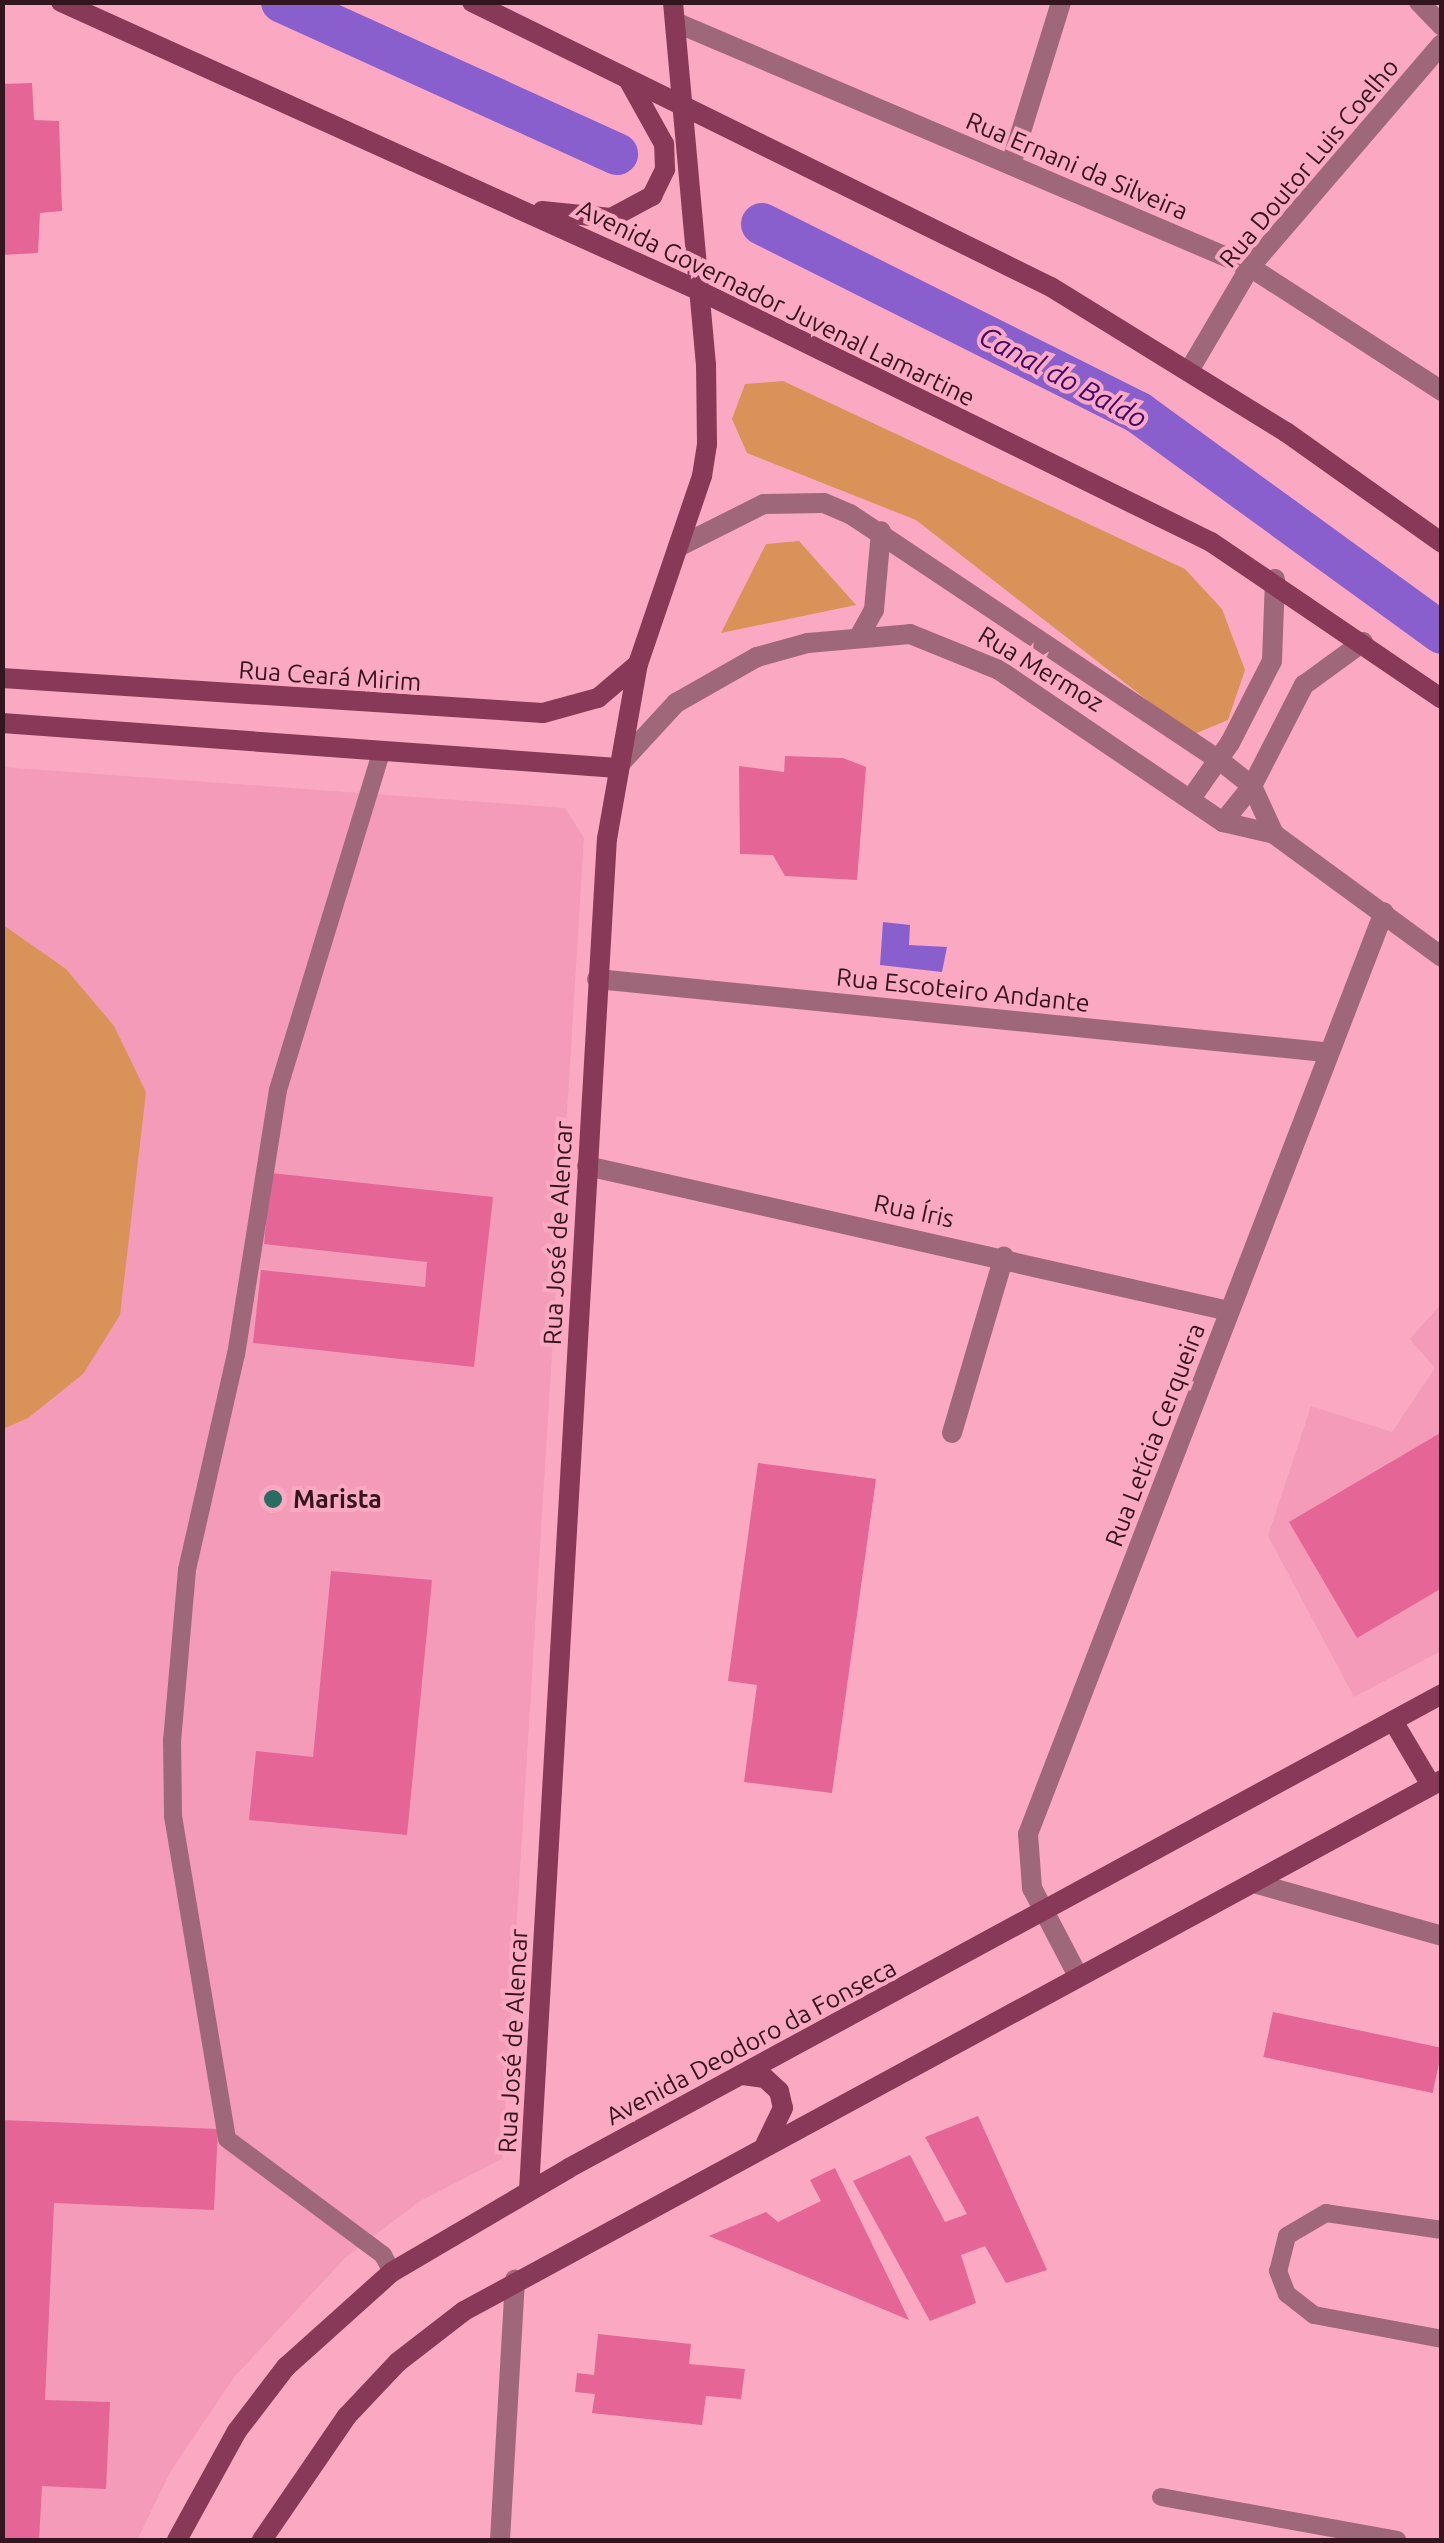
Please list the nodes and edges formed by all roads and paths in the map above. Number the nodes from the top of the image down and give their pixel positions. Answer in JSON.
{"nodes":[{"id":1,"x":61,"y":2,"type":"edge"},
{"id":2,"x":520,"y":2,"type":"edge"},
{"id":3,"x":1061,"y":2,"type":"edge"},
{"id":4,"x":1419,"y":2,"type":"edge"},
{"id":5,"x":480,"y":6,"type":"edge"},
{"id":6,"x":674,"y":12,"type":"edge"},
{"id":7,"x":1442,"y":26,"type":"edge"},
{"id":8,"x":1442,"y":44,"type":"edge"},
{"id":9,"x":625,"y":74,"type":"junction"},
{"id":10,"x":681,"y":107,"type":"junction"},
{"id":11,"x":1011,"y":164,"type":"junction"},
{"id":12,"x":502,"y":201,"type":"junction"},
{"id":13,"x":1250,"y":267,"type":"junction"},
{"id":14,"x":700,"y":291,"type":"junction"},
{"id":15,"x":1190,"y":369,"type":"junction"},
{"id":16,"x":1442,"y":391,"type":"edge"},
{"id":17,"x":881,"y":531,"type":"junction"},
{"id":18,"x":1442,"y":543,"type":"edge"},
{"id":19,"x":678,"y":547,"type":"junction"},
{"id":20,"x":1275,"y":579,"type":"junction"},
{"id":21,"x":860,"y":636,"type":"junction"},
{"id":22,"x":1363,"y":642,"type":"junction"},
{"id":23,"x":638,"y":664,"type":"junction"},
{"id":24,"x":2,"y":678,"type":"edge"},
{"id":25,"x":1442,"y":698,"type":"edge"},
{"id":26,"x":2,"y":723,"type":"edge"},
{"id":27,"x":381,"y":753,"type":"junction"},
{"id":28,"x":1218,"y":759,"type":"junction"},
{"id":29,"x":617,"y":768,"type":"junction"},
{"id":30,"x":1252,"y":786,"type":"junction"},
{"id":31,"x":1192,"y":796,"type":"junction"},
{"id":32,"x":1223,"y":822,"type":"junction"},
{"id":33,"x":1274,"y":834,"type":"junction"},
{"id":34,"x":1384,"y":912,"type":"junction"},
{"id":35,"x":1442,"y":957,"type":"edge"},
{"id":36,"x":597,"y":978,"type":"junction"},
{"id":37,"x":1325,"y":1052,"type":"junction"},
{"id":38,"x":587,"y":1166,"type":"junction"},
{"id":39,"x":1004,"y":1256,"type":"junction"},
{"id":40,"x":1229,"y":1311,"type":"junction"},
{"id":41,"x":952,"y":1433,"type":"dead end"},
{"id":42,"x":1442,"y":1694,"type":"edge"},
{"id":43,"x":1393,"y":1721,"type":"junction"},
{"id":44,"x":1436,"y":1782,"type":"edge"},
{"id":45,"x":1254,"y":1883,"type":"junction"},
{"id":46,"x":1042,"y":1911,"type":"junction"},
{"id":47,"x":1442,"y":1936,"type":"edge"},
{"id":48,"x":1077,"y":1974,"type":"junction"},
{"id":49,"x":743,"y":2075,"type":"junction"},
{"id":50,"x":766,"y":2142,"type":"junction"},
{"id":51,"x":530,"y":2190,"type":"junction"},
{"id":52,"x":1442,"y":2230,"type":"edge"},
{"id":53,"x":392,"y":2272,"type":"junction"},
{"id":54,"x":515,"y":2279,"type":"junction"},
{"id":55,"x":1442,"y":2339,"type":"edge"},
{"id":56,"x":1161,"y":2497,"type":"dead end"},
{"id":57,"x":176,"y":2540,"type":"edge"},
{"id":58,"x":262,"y":2540,"type":"edge"},
{"id":59,"x":500,"y":2540,"type":"edge"},
{"id":60,"x":1397,"y":2540,"type":"edge"}],
"edges":[{"from":1,"to":12,"type":"main road","name":"Avenida Governador Juvenal Lamartine"},
{"from":2,"to":5,"type":"main road"},
{"from":3,"to":11,"type":"street"},
{"from":4,"to":7,"type":"street"},
{"from":5,"to":9,"type":"main road"},
{"from":6,"to":10,"type":"main road","name":"Rua José de Alencar"},
{"from":6,"to":11,"type":"street","name":"Rua Ernani da Silveira"},
{"from":8,"to":13,"type":"street","name":"Rua Doutor Luis Coelho"},
{"from":9,"to":10,"type":"main road"},
{"from":9,"to":12,"type":"main road"},
{"from":10,"to":14,"type":"main road","name":"Rua José de Alencar"},
{"from":10,"to":15,"type":"main road"},
{"from":11,"to":13,"type":"street","name":"Rua Ernani da Silveira"},
{"from":12,"to":14,"type":"main road","name":"Avenida Governador Juvenal Lamartine"},
{"from":13,"to":15,"type":"street","name":"Rua Doutor Luis Coelho"},
{"from":13,"to":16,"type":"street","name":"Rua Ernani da Silveira"},
{"from":14,"to":19,"type":"main road","name":"Rua José de Alencar"},
{"from":14,"to":20,"type":"main road","name":"Avenida Governador Juvenal Lamartine"},
{"from":15,"to":18,"type":"main road"},
{"from":17,"to":19,"type":"street","name":"Rua Mermoz"},
{"from":17,"to":21,"type":"street"},
{"from":17,"to":28,"type":"street","name":"Rua Mermoz"},
{"from":19,"to":23,"type":"main road","name":"Rua José de Alencar"},
{"from":20,"to":22,"type":"main road","name":"Avenida Governador Juvenal Lamartine"},
{"from":20,"to":28,"type":"street"},
{"from":21,"to":29,"type":"street","name":"Rua Mermoz"},
{"from":21,"to":31,"type":"street","name":"Rua Mermoz"},
{"from":22,"to":25,"type":"main road","name":"Avenida Governador Juvenal Lamartine"},
{"from":22,"to":30,"type":"street"},
{"from":23,"to":24,"type":"main road","name":"Rua Ceará Mirim"},
{"from":23,"to":29,"type":"main road","name":"Rua José de Alencar"},
{"from":26,"to":27,"type":"main road"},
{"from":27,"to":29,"type":"main road"},
{"from":27,"to":53,"type":"lane"},
{"from":28,"to":30,"type":"street","name":"Rua Mermoz"},
{"from":28,"to":31,"type":"street"},
{"from":29,"to":36,"type":"main road","name":"Rua José de Alencar"},
{"from":30,"to":32,"type":"street"},
{"from":30,"to":33,"type":"street","name":"Rua Mermoz"},
{"from":31,"to":32,"type":"street","name":"Rua Mermoz"},
{"from":32,"to":33,"type":"street","name":"Rua Mermoz"},
{"from":33,"to":34,"type":"street","name":"Rua Mermoz"},
{"from":34,"to":35,"type":"street","name":"Rua Mermoz"},
{"from":34,"to":37,"type":"street","name":"Rua Letícia Cerqueira"},
{"from":36,"to":37,"type":"street","name":"Rua Escoteiro Andante"},
{"from":36,"to":38,"type":"main road","name":"Rua José de Alencar"},
{"from":37,"to":40,"type":"street","name":"Rua Letícia Cerqueira"},
{"from":38,"to":39,"type":"street","name":"Rua Íris"},
{"from":38,"to":51,"type":"main road","name":"Rua José de Alencar"},
{"from":39,"to":40,"type":"street","name":"Rua Íris"},
{"from":39,"to":41,"type":"street"},
{"from":40,"to":46,"type":"street","name":"Rua Letícia Cerqueira"},
{"from":42,"to":43,"type":"main road","name":"Avenida Deodoro da Fonseca"},
{"from":43,"to":44,"type":"main road"},
{"from":43,"to":46,"type":"main road","name":"Avenida Deodoro da Fonseca"},
{"from":44,"to":45,"type":"main road"},
{"from":45,"to":47,"type":"street"},
{"from":45,"to":48,"type":"main road"},
{"from":46,"to":48,"type":"street","name":"Rua Letícia Cerqueira"},
{"from":46,"to":49,"type":"main road","name":"Avenida Deodoro da Fonseca"},
{"from":48,"to":50,"type":"main road"},
{"from":49,"to":50,"type":"main road"},
{"from":49,"to":51,"type":"main road","name":"Avenida Deodoro da Fonseca"},
{"from":50,"to":54,"type":"main road"},
{"from":51,"to":53,"type":"main road","name":"Avenida Deodoro da Fonseca"},
{"from":52,"to":55,"type":"lane"},
{"from":53,"to":57,"type":"main road","name":"Avenida Deodoro da Fonseca"},
{"from":54,"to":58,"type":"main road"},
{"from":54,"to":59,"type":"street"},
{"from":56,"to":60,"type":"lane"}]}
